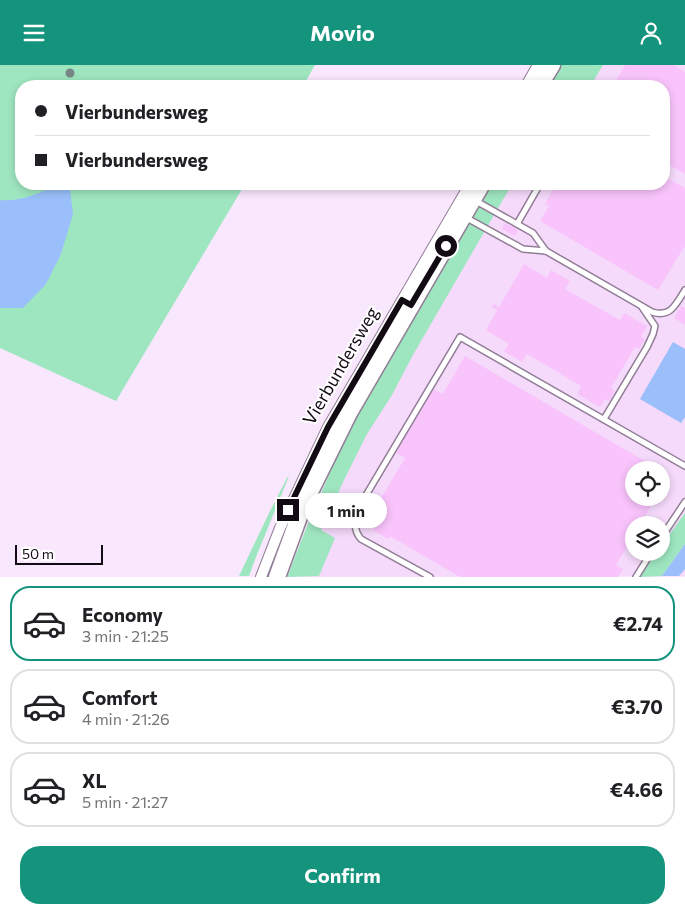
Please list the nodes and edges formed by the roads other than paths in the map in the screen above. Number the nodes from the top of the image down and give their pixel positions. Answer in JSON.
{"nodes":[{"id":1,"x":538,"y":65,"type":"edge"},
{"id":2,"x":552,"y":65,"type":"edge"},
{"id":3,"x":529,"y":80,"type":"edge"},
{"id":4,"x":543,"y":80,"type":"edge"},
{"id":5,"x":537,"y":190,"type":"edge"},
{"id":6,"x":472,"y":192,"type":"edge"},
{"id":7,"x":463,"y":216,"type":"junction"},
{"id":8,"x":517,"y":224,"type":"junction"},
{"id":9,"x":546,"y":251,"type":"junction"},
{"id":10,"x":685,"y":290,"type":"edge"},
{"id":11,"x":407,"y":303,"type":"junction"},
{"id":12,"x":642,"y":306,"type":"junction"},
{"id":13,"x":604,"y":419,"type":"junction"},
{"id":14,"x":685,"y":466,"type":"edge"},
{"id":15,"x":685,"y":502,"type":"edge"},
{"id":16,"x":670,"y":524,"type":"edge"},
{"id":17,"x":646,"y":561,"type":"edge"},
{"id":18,"x":260,"y":577,"type":"edge"},
{"id":19,"x":277,"y":577,"type":"edge"},
{"id":20,"x":430,"y":577,"type":"edge"},
{"id":21,"x":636,"y":577,"type":"edge"}],
"edges":[{"from":1,"to":3,"type":"street"},
{"from":2,"to":4,"type":"main road"},
{"from":5,"to":8,"type":"lane"},
{"from":6,"to":7,"type":"main road","name":"Vierbundersweg"},
{"from":6,"to":8,"type":"lane"},
{"from":6,"to":11,"type":"street","name":"Vierbundersweg"},
{"from":7,"to":9,"type":"lane"},
{"from":7,"to":11,"type":"main road","name":"Vierbundersweg"},
{"from":8,"to":9,"type":"lane"},
{"from":9,"to":12,"type":"lane"},
{"from":10,"to":12,"type":"lane"},
{"from":11,"to":18,"type":"street","name":"Vierbundersweg"},
{"from":11,"to":19,"type":"main road","name":"Vierbundersweg"},
{"from":12,"to":13,"type":"lane"},
{"from":13,"to":14,"type":"lane"},
{"from":13,"to":20,"type":"lane"},
{"from":15,"to":16,"type":"lane"},
{"from":17,"to":21,"type":"lane"}]}
